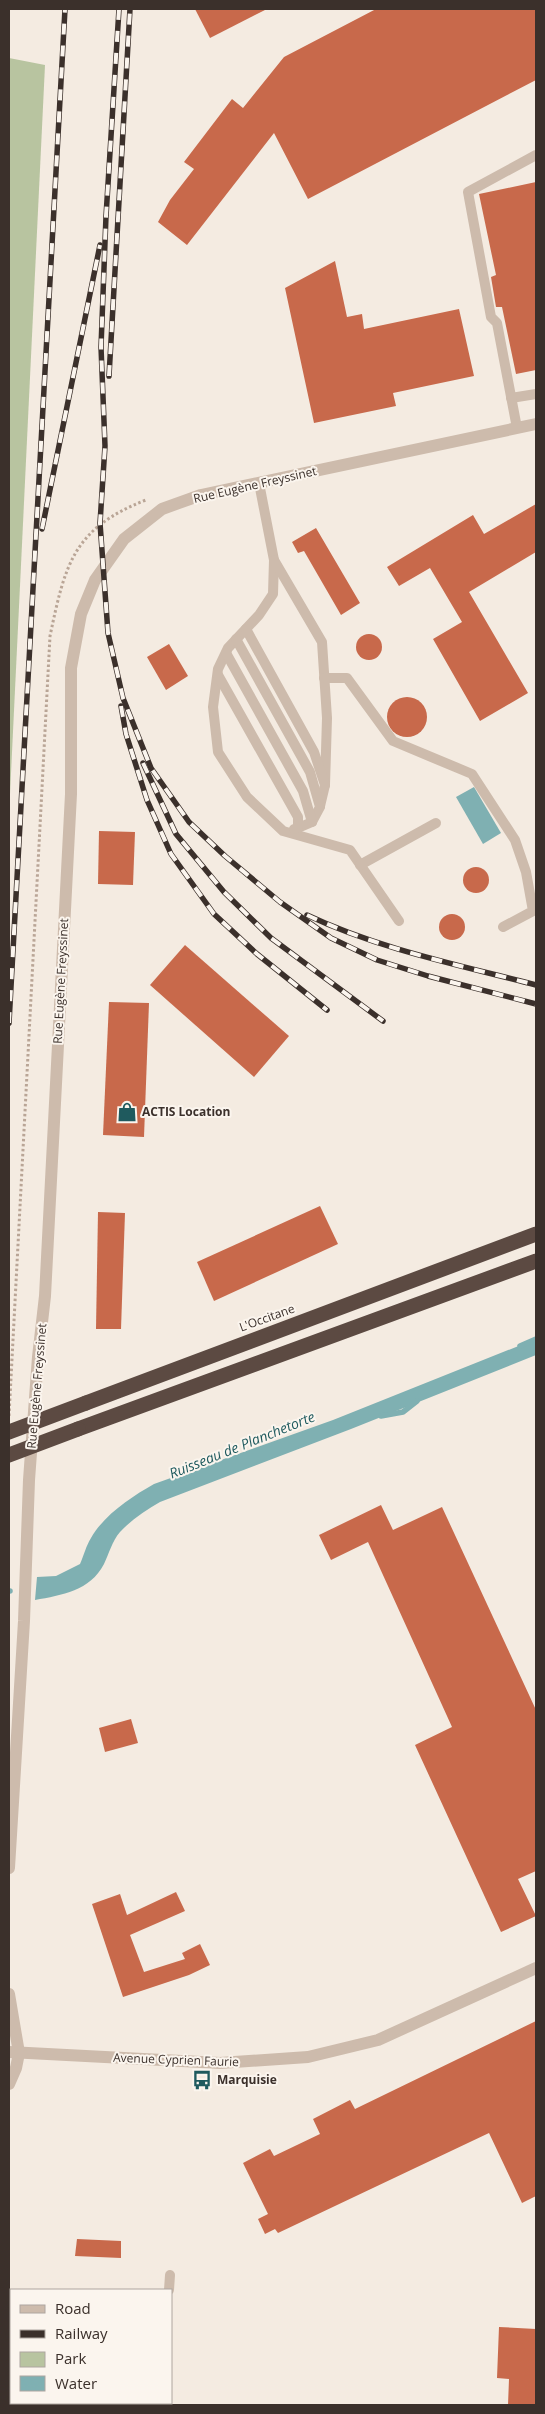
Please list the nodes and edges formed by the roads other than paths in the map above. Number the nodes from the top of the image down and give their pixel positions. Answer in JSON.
{"nodes":[{"id":1,"x":536,"y":155,"type":"edge"},
{"id":2,"x":536,"y":394,"type":"edge"},
{"id":3,"x":511,"y":398,"type":"junction"},
{"id":4,"x":536,"y":424,"type":"edge"},
{"id":5,"x":518,"y":428,"type":"junction"},
{"id":6,"x":259,"y":483,"type":"junction"},
{"id":7,"x":274,"y":560,"type":"junction"},
{"id":8,"x":246,"y":629,"type":"junction"},
{"id":9,"x":236,"y":639,"type":"junction"},
{"id":10,"x":226,"y":653,"type":"junction"},
{"id":11,"x":218,"y":675,"type":"junction"},
{"id":12,"x":324,"y":678,"type":"junction"},
{"id":13,"x":325,"y":785,"type":"junction"},
{"id":14,"x":320,"y":807,"type":"junction"},
{"id":15,"x":312,"y":822,"type":"junction"},
{"id":16,"x":436,"y":823,"type":"dead end"},
{"id":17,"x":298,"y":828,"type":"junction"},
{"id":18,"x":283,"y":831,"type":"junction"},
{"id":19,"x":360,"y":865,"type":"junction"},
{"id":20,"x":399,"y":921,"type":"dead end"},
{"id":21,"x":503,"y":927,"type":"dead end"},
{"id":22,"x":536,"y":1234,"type":"edge"},
{"id":23,"x":536,"y":1261,"type":"edge"},
{"id":24,"x":9,"y":1432,"type":"edge"},
{"id":25,"x":9,"y":1454,"type":"edge"},
{"id":26,"x":9,"y":1868,"type":"edge"},
{"id":27,"x":536,"y":1968,"type":"edge"},
{"id":28,"x":9,"y":1994,"type":"edge"},
{"id":29,"x":14,"y":2052,"type":"edge"},
{"id":30,"x":9,"y":2084,"type":"edge"},
{"id":31,"x":170,"y":2275,"type":"dead end"},
{"id":32,"x":169,"y":2289,"type":"edge"}],
"edges":[{"from":1,"to":3,"type":"lane"},
{"from":2,"to":3,"type":"lane"},
{"from":3,"to":5,"type":"lane"},
{"from":4,"to":5,"type":"street","name":"Rue Eugène Freyssinet"},
{"from":5,"to":6,"type":"street","name":"Rue Eugène Freyssinet"},
{"from":6,"to":7,"type":"lane"},
{"from":6,"to":26,"type":"street","name":"Rue Eugène Freyssinet"},
{"from":7,"to":8,"type":"lane"},
{"from":7,"to":12,"type":"lane"},
{"from":8,"to":9,"type":"lane"},
{"from":8,"to":13,"type":"lane"},
{"from":9,"to":10,"type":"lane"},
{"from":9,"to":14,"type":"lane"},
{"from":10,"to":11,"type":"lane"},
{"from":10,"to":15,"type":"lane"},
{"from":11,"to":17,"type":"lane"},
{"from":11,"to":18,"type":"lane"},
{"from":12,"to":13,"type":"lane"},
{"from":12,"to":21,"type":"lane"},
{"from":13,"to":14,"type":"lane"},
{"from":14,"to":15,"type":"lane"},
{"from":15,"to":17,"type":"lane"},
{"from":16,"to":19,"type":"lane"},
{"from":17,"to":18,"type":"lane"},
{"from":18,"to":19,"type":"lane"},
{"from":19,"to":20,"type":"lane"},
{"from":22,"to":24,"type":"highway","name":"L'Occitane","bridge":true},
{"from":23,"to":25,"type":"highway","bridge":true},
{"from":27,"to":29,"type":"street","name":"Avenue Cyprien Faurie"},
{"from":28,"to":29,"type":"street"},
{"from":29,"to":30,"type":"street"},
{"from":31,"to":32,"type":"lane"}]}
